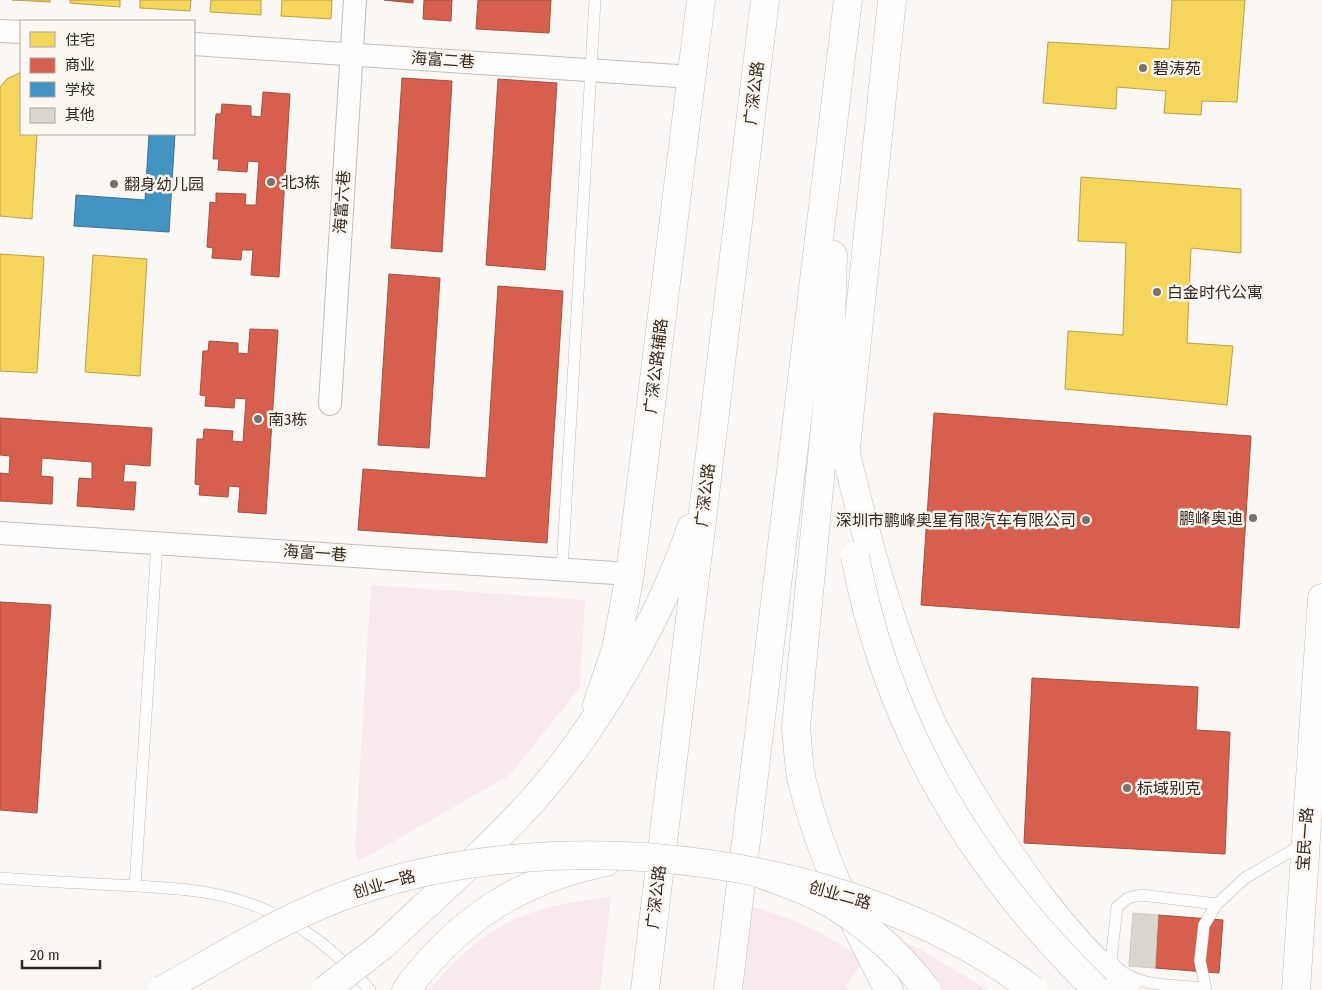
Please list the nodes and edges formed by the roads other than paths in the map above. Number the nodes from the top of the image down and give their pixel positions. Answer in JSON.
{"nodes":[{"id":1,"x":355,"y":0,"type":"edge"},
{"id":2,"x":595,"y":0,"type":"edge"},
{"id":3,"x":701,"y":0,"type":"edge"},
{"id":4,"x":765,"y":0,"type":"edge"},
{"id":5,"x":848,"y":0,"type":"edge"},
{"id":6,"x":892,"y":0,"type":"edge"},
{"id":7,"x":0,"y":31,"type":"edge"},
{"id":8,"x":20,"y":32,"type":"edge"},
{"id":9,"x":195,"y":44,"type":"edge"},
{"id":10,"x":352,"y":54,"type":"junction"},
{"id":11,"x":591,"y":70,"type":"junction"},
{"id":12,"x":692,"y":77,"type":"junction"},
{"id":13,"x":838,"y":84,"type":"junction"},
{"id":14,"x":829,"y":384,"type":"junction"},
{"id":15,"x":330,"y":404,"type":"dead end"},
{"id":16,"x":846,"y":454,"type":"junction"},
{"id":17,"x":707,"y":482,"type":"junction"},
{"id":18,"x":0,"y":533,"type":"edge"},
{"id":19,"x":157,"y":543,"type":"junction"},
{"id":20,"x":562,"y":570,"type":"junction"},
{"id":21,"x":630,"y":574,"type":"junction"},
{"id":22,"x":1322,"y":598,"type":"edge"},
{"id":23,"x":588,"y":727,"type":"junction"},
{"id":24,"x":1304,"y":843,"type":"junction"},
{"id":25,"x":627,"y":857,"type":"junction"},
{"id":26,"x":761,"y":874,"type":"junction"},
{"id":27,"x":0,"y":878,"type":"edge"},
{"id":28,"x":135,"y":886,"type":"junction"},
{"id":29,"x":1218,"y":904,"type":"junction"},
{"id":30,"x":382,"y":946,"type":"junction"},
{"id":31,"x":1097,"y":975,"type":"edge"},
{"id":32,"x":1205,"y":989,"type":"edge"},
{"id":33,"x":162,"y":990,"type":"edge"},
{"id":34,"x":325,"y":990,"type":"edge"},
{"id":35,"x":354,"y":990,"type":"edge"},
{"id":36,"x":370,"y":990,"type":"edge"},
{"id":37,"x":406,"y":990,"type":"edge"},
{"id":38,"x":645,"y":990,"type":"edge"},
{"id":39,"x":728,"y":990,"type":"edge"},
{"id":40,"x":889,"y":990,"type":"edge"},
{"id":41,"x":927,"y":990,"type":"edge"},
{"id":42,"x":1033,"y":990,"type":"edge"},
{"id":43,"x":1126,"y":990,"type":"edge"},
{"id":44,"x":1296,"y":990,"type":"edge"}],
"edges":[{"from":1,"to":10,"type":"street","name":"海富六巷"},
{"from":2,"to":11,"type":"lane"},
{"from":3,"to":12,"type":"main road","name":"广深公路辅路"},
{"from":4,"to":17,"type":"main road","name":"广深公路"},
{"from":5,"to":13,"type":"main road"},
{"from":6,"to":16,"type":"main road"},
{"from":7,"to":8,"type":"street"},
{"from":9,"to":10,"type":"street","name":"海富二巷"},
{"from":10,"to":11,"type":"street","name":"海富二巷"},
{"from":10,"to":15,"type":"street","name":"海富六巷"},
{"from":11,"to":12,"type":"street","name":"海富二巷"},
{"from":11,"to":20,"type":"lane"},
{"from":12,"to":21,"type":"main road","name":"广深公路辅路"},
{"from":13,"to":14,"type":"main road"},
{"from":13,"to":39,"type":"main road"},
{"from":14,"to":16,"type":"main road"},
{"from":14,"to":40,"type":"main road","bridge":true},
{"from":16,"to":31,"type":"main road"},
{"from":16,"to":31,"type":"main road","bridge":true},
{"from":17,"to":23,"type":"main road"},
{"from":17,"to":38,"type":"main road","name":"广深公路"},
{"from":18,"to":19,"type":"street","name":"海富一巷"},
{"from":19,"to":20,"type":"street","name":"海富一巷"},
{"from":19,"to":28,"type":"lane"},
{"from":20,"to":21,"type":"street","name":"海富一巷"},
{"from":21,"to":23,"type":"main road","name":"广深公路辅路"},
{"from":22,"to":24,"type":"main road","name":"宝民一路"},
{"from":23,"to":30,"type":"main road","bridge":true},
{"from":24,"to":29,"type":"lane"},
{"from":24,"to":44,"type":"main road","name":"宝民一路"},
{"from":25,"to":26,"type":"main road","name":"创业二路","bridge":true},
{"from":25,"to":33,"type":"main road","name":"创业一路","bridge":true},
{"from":25,"to":37,"type":"main road"},
{"from":26,"to":41,"type":"main road","bridge":true},
{"from":26,"to":42,"type":"main road","name":"创业二路","bridge":true},
{"from":27,"to":28,"type":"lane"},
{"from":28,"to":36,"type":"lane"},
{"from":29,"to":31,"type":"lane"},
{"from":29,"to":32,"type":"lane"},
{"from":30,"to":34,"type":"main road","bridge":true},
{"from":30,"to":35,"type":"main road"},
{"from":31,"to":32,"type":"lane"},
{"from":31,"to":43,"type":"main road"}]}
